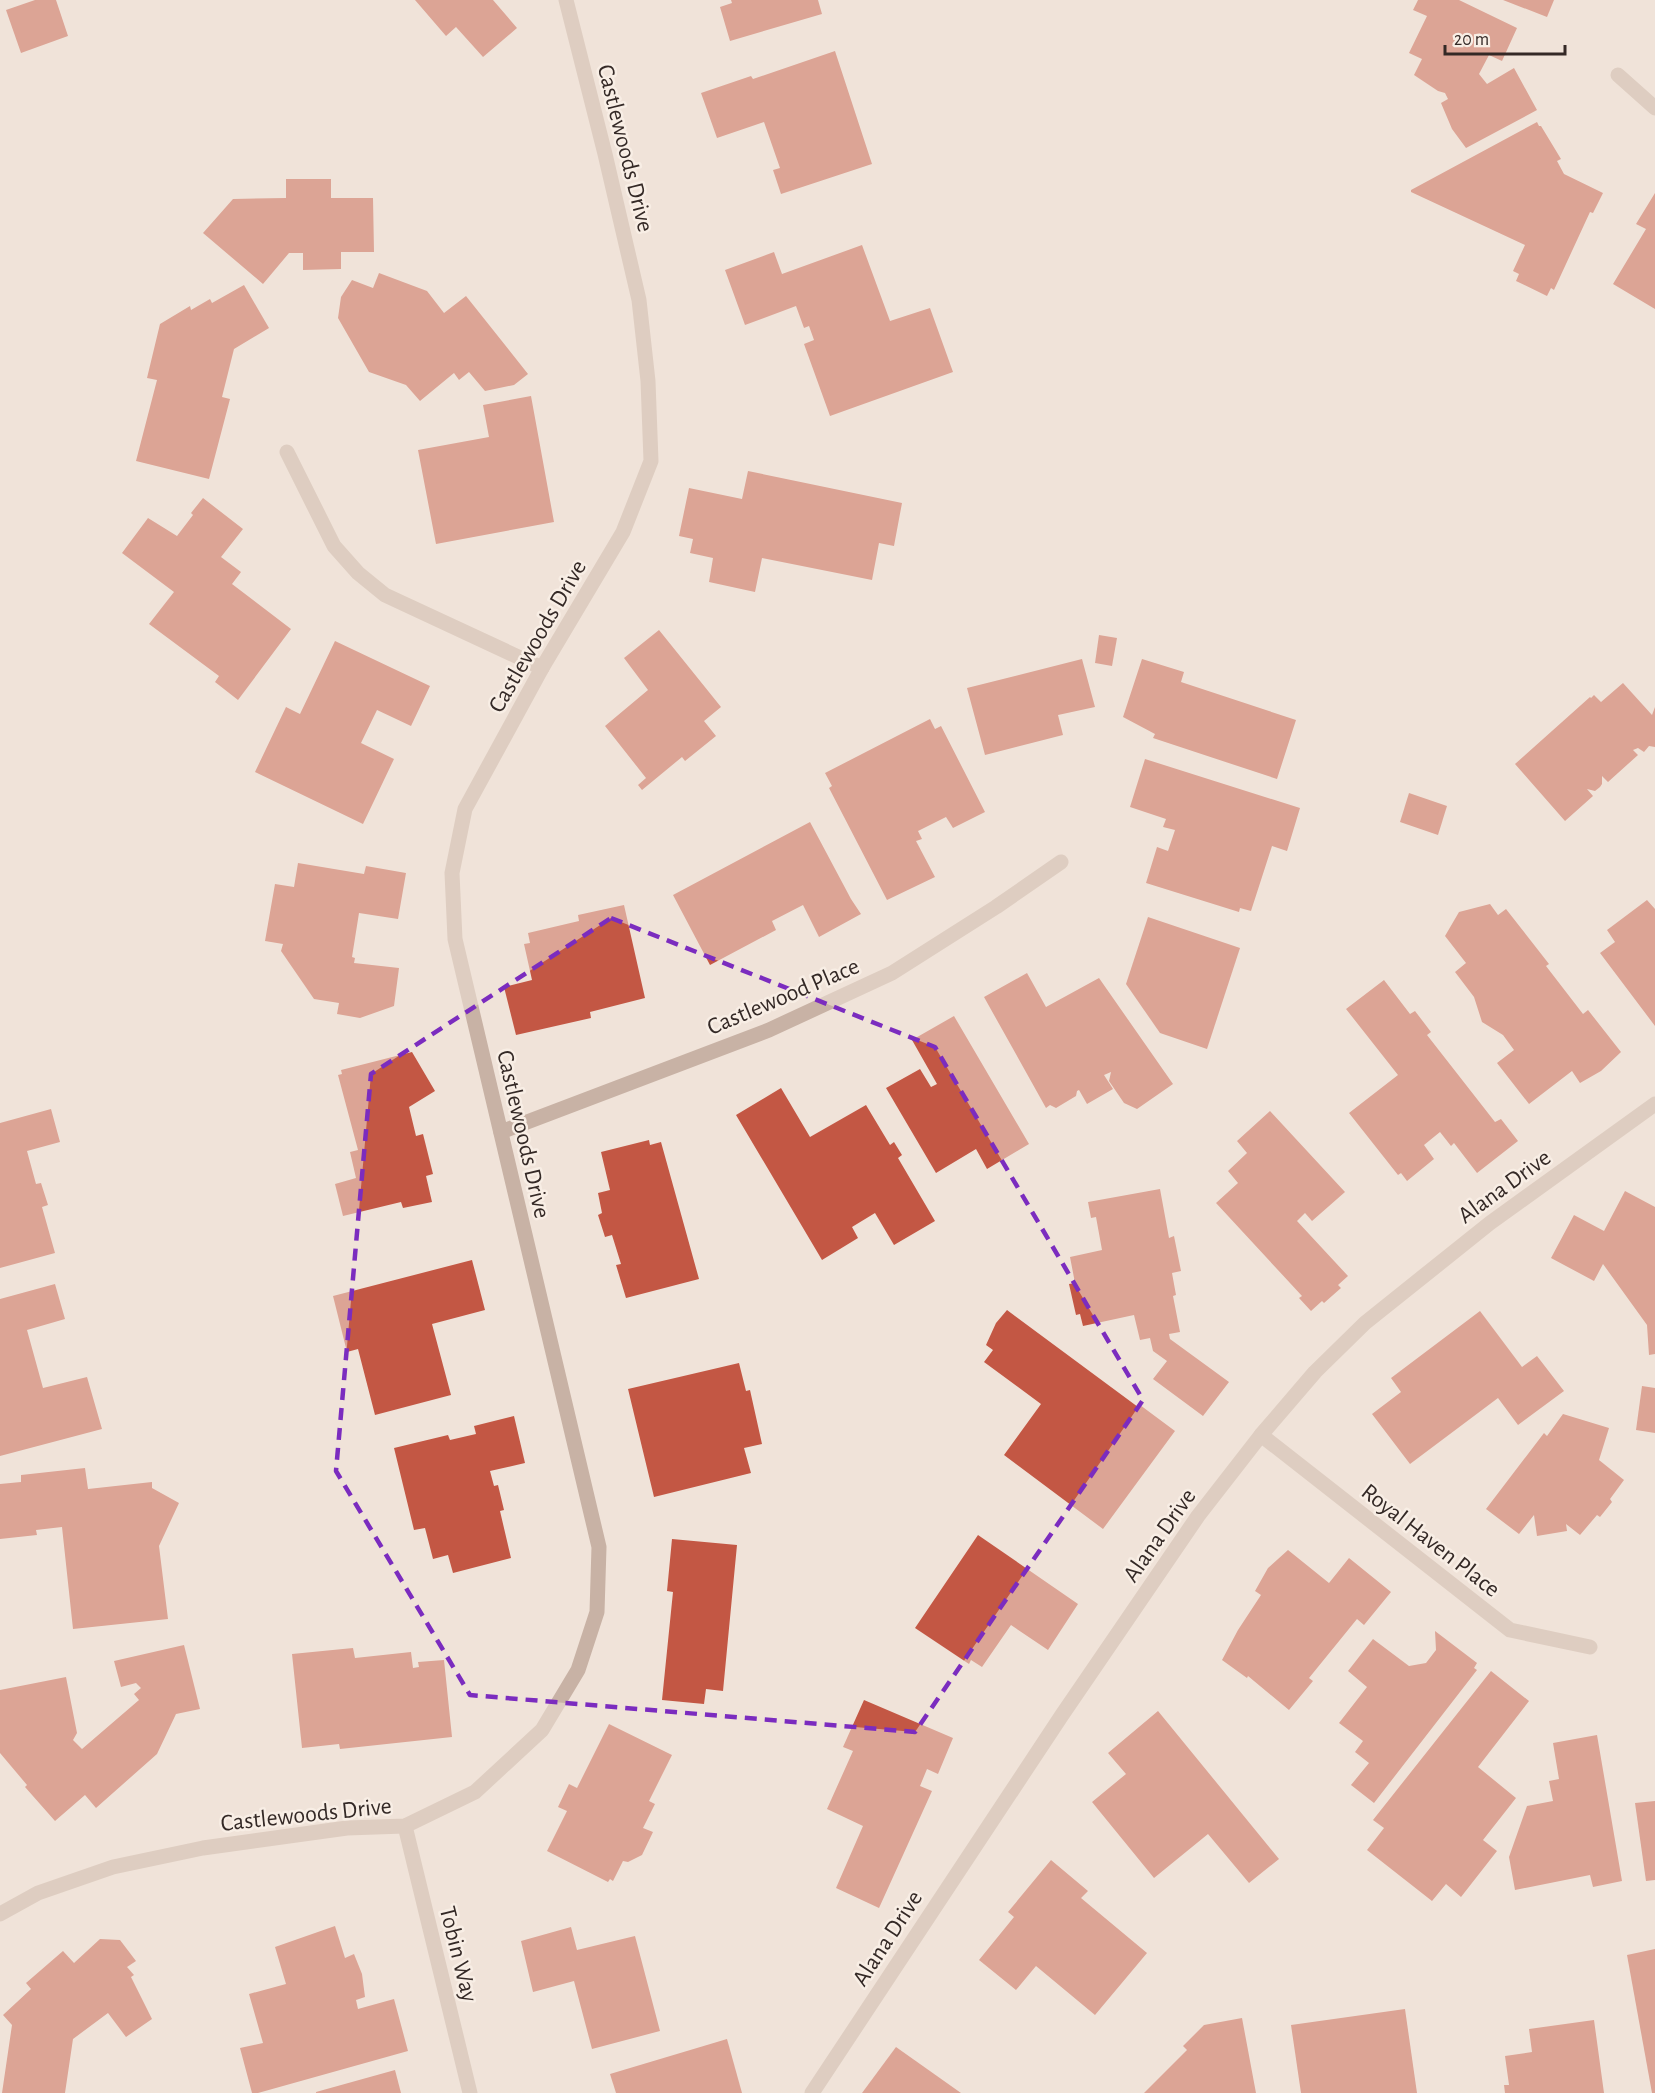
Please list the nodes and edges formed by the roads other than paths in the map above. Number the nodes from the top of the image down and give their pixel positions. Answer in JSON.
{"nodes":[{"id":1,"x":566,"y":0,"type":"edge"},
{"id":2,"x":1618,"y":75,"type":"dead end"},
{"id":3,"x":1655,"y":108,"type":"edge"},
{"id":4,"x":287,"y":452,"type":"dead end"},
{"id":5,"x":542,"y":668,"type":"junction"},
{"id":6,"x":1062,"y":862,"type":"dead end"},
{"id":7,"x":1655,"y":1104,"type":"edge"},
{"id":8,"x":501,"y":1132,"type":"junction"},
{"id":9,"x":1261,"y":1436,"type":"junction"},
{"id":10,"x":1590,"y":1647,"type":"dead end"},
{"id":11,"x":405,"y":1826,"type":"junction"},
{"id":12,"x":0,"y":1914,"type":"edge"},
{"id":13,"x":470,"y":2093,"type":"edge"},
{"id":14,"x":812,"y":2093,"type":"edge"}],
"edges":[{"from":1,"to":5,"type":"street","name":"Castlewoods Drive"},
{"from":2,"to":3,"type":"street"},
{"from":4,"to":5,"type":"street"},
{"from":5,"to":8,"type":"street","name":"Castlewoods Drive"},
{"from":6,"to":8,"type":"street","name":"Castlewood Place"},
{"from":7,"to":9,"type":"street","name":"Alana Drive"},
{"from":8,"to":11,"type":"street","name":"Castlewoods Drive"},
{"from":9,"to":10,"type":"street","name":"Royal Haven Place"},
{"from":9,"to":14,"type":"street","name":"Alana Drive"},
{"from":11,"to":12,"type":"street","name":"Castlewoods Drive"},
{"from":11,"to":13,"type":"street","name":"Tobin Way"}]}
